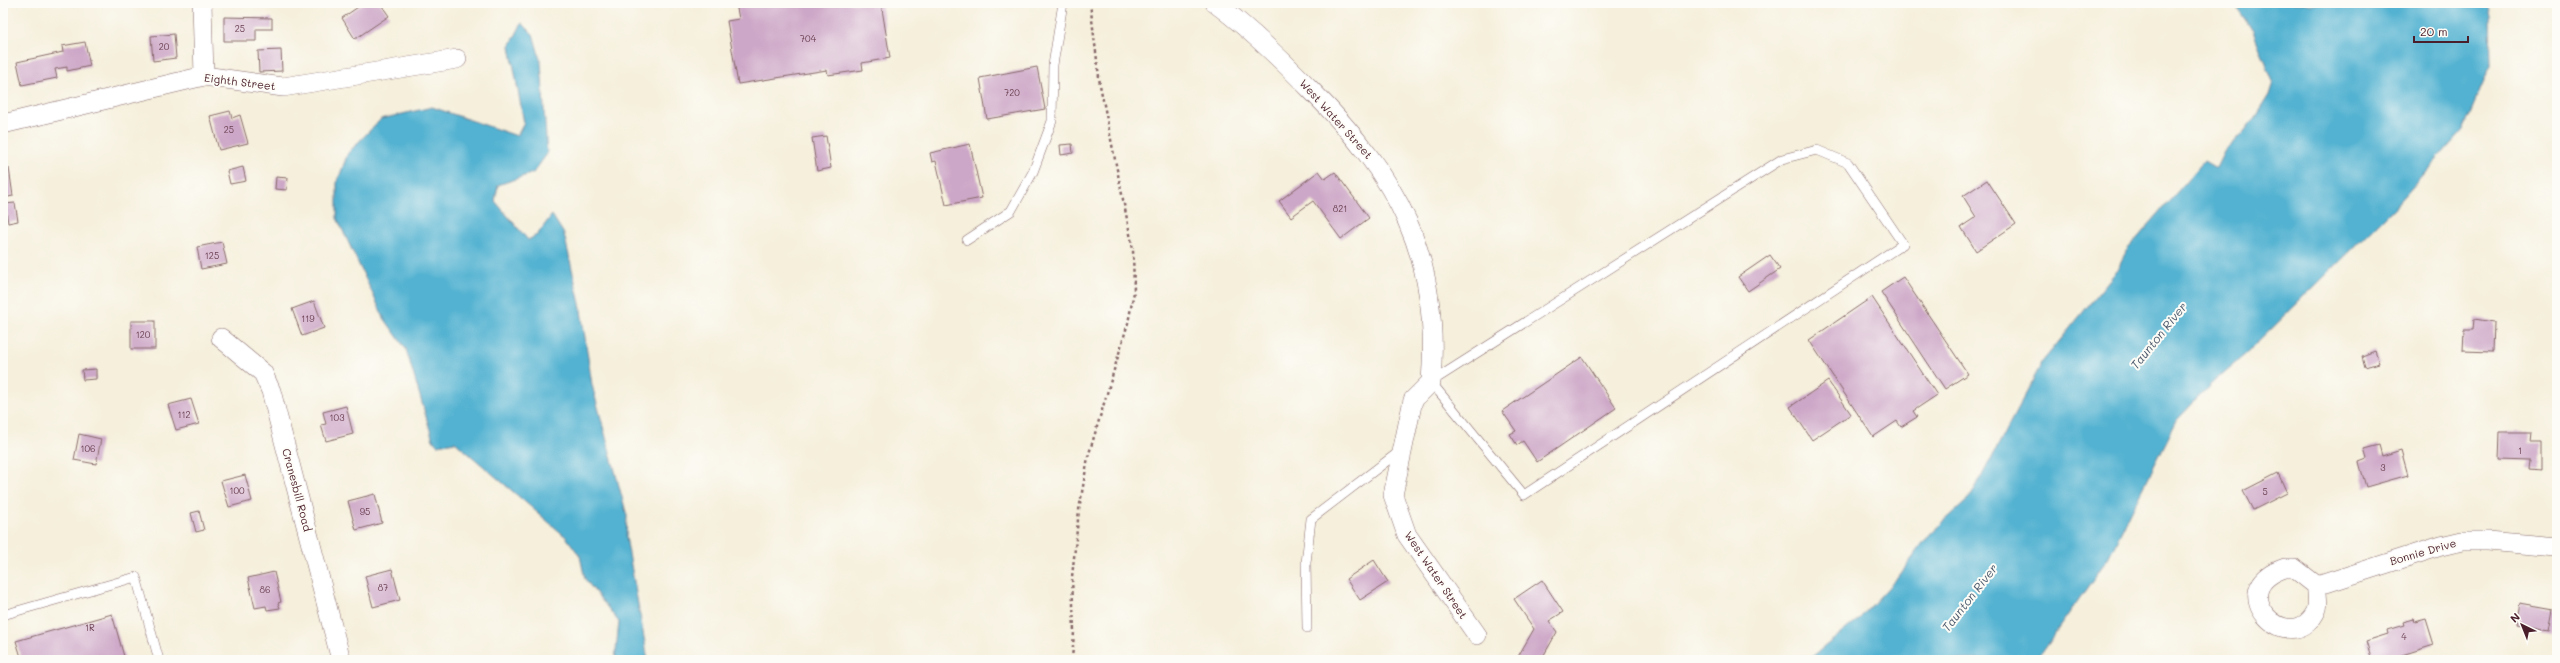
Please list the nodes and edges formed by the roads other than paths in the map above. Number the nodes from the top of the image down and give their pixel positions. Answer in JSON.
{"nodes":[{"id":1,"x":202,"y":3,"type":"edge"},
{"id":2,"x":1063,"y":3,"type":"edge"},
{"id":3,"x":1215,"y":3,"type":"edge"},
{"id":4,"x":457,"y":59,"type":"dead end"},
{"id":5,"x":204,"y":76,"type":"junction"},
{"id":6,"x":3,"y":124,"type":"edge"},
{"id":7,"x":966,"y":240,"type":"dead end"},
{"id":8,"x":220,"y":338,"type":"dead end"},
{"id":9,"x":1431,"y":382,"type":"junction"},
{"id":10,"x":1402,"y":450,"type":"junction"},
{"id":11,"x":2557,"y":547,"type":"edge"},
{"id":12,"x":2317,"y":586,"type":"dead end"},
{"id":13,"x":3,"y":616,"type":"edge"},
{"id":14,"x":1307,"y":628,"type":"dead end"},
{"id":15,"x":1477,"y":635,"type":"dead end"},
{"id":16,"x":159,"y":660,"type":"edge"},
{"id":17,"x":342,"y":660,"type":"edge"}],
"edges":[{"from":1,"to":5,"type":"street"},
{"from":2,"to":7,"type":"lane"},
{"from":3,"to":9,"type":"street","name":"West Water Street"},
{"from":4,"to":5,"type":"street","name":"Eighth Street"},
{"from":5,"to":6,"type":"street","name":"Eighth Street"},
{"from":8,"to":17,"type":"street","name":"Cranesbill Road"},
{"from":9,"to":9,"type":"lane"},
{"from":9,"to":10,"type":"street","name":"West Water Street"},
{"from":10,"to":14,"type":"lane"},
{"from":10,"to":15,"type":"street","name":"West Water Street"},
{"from":11,"to":12,"type":"street","name":"Bonnie Drive"},
{"from":13,"to":16,"type":"lane"}]}
